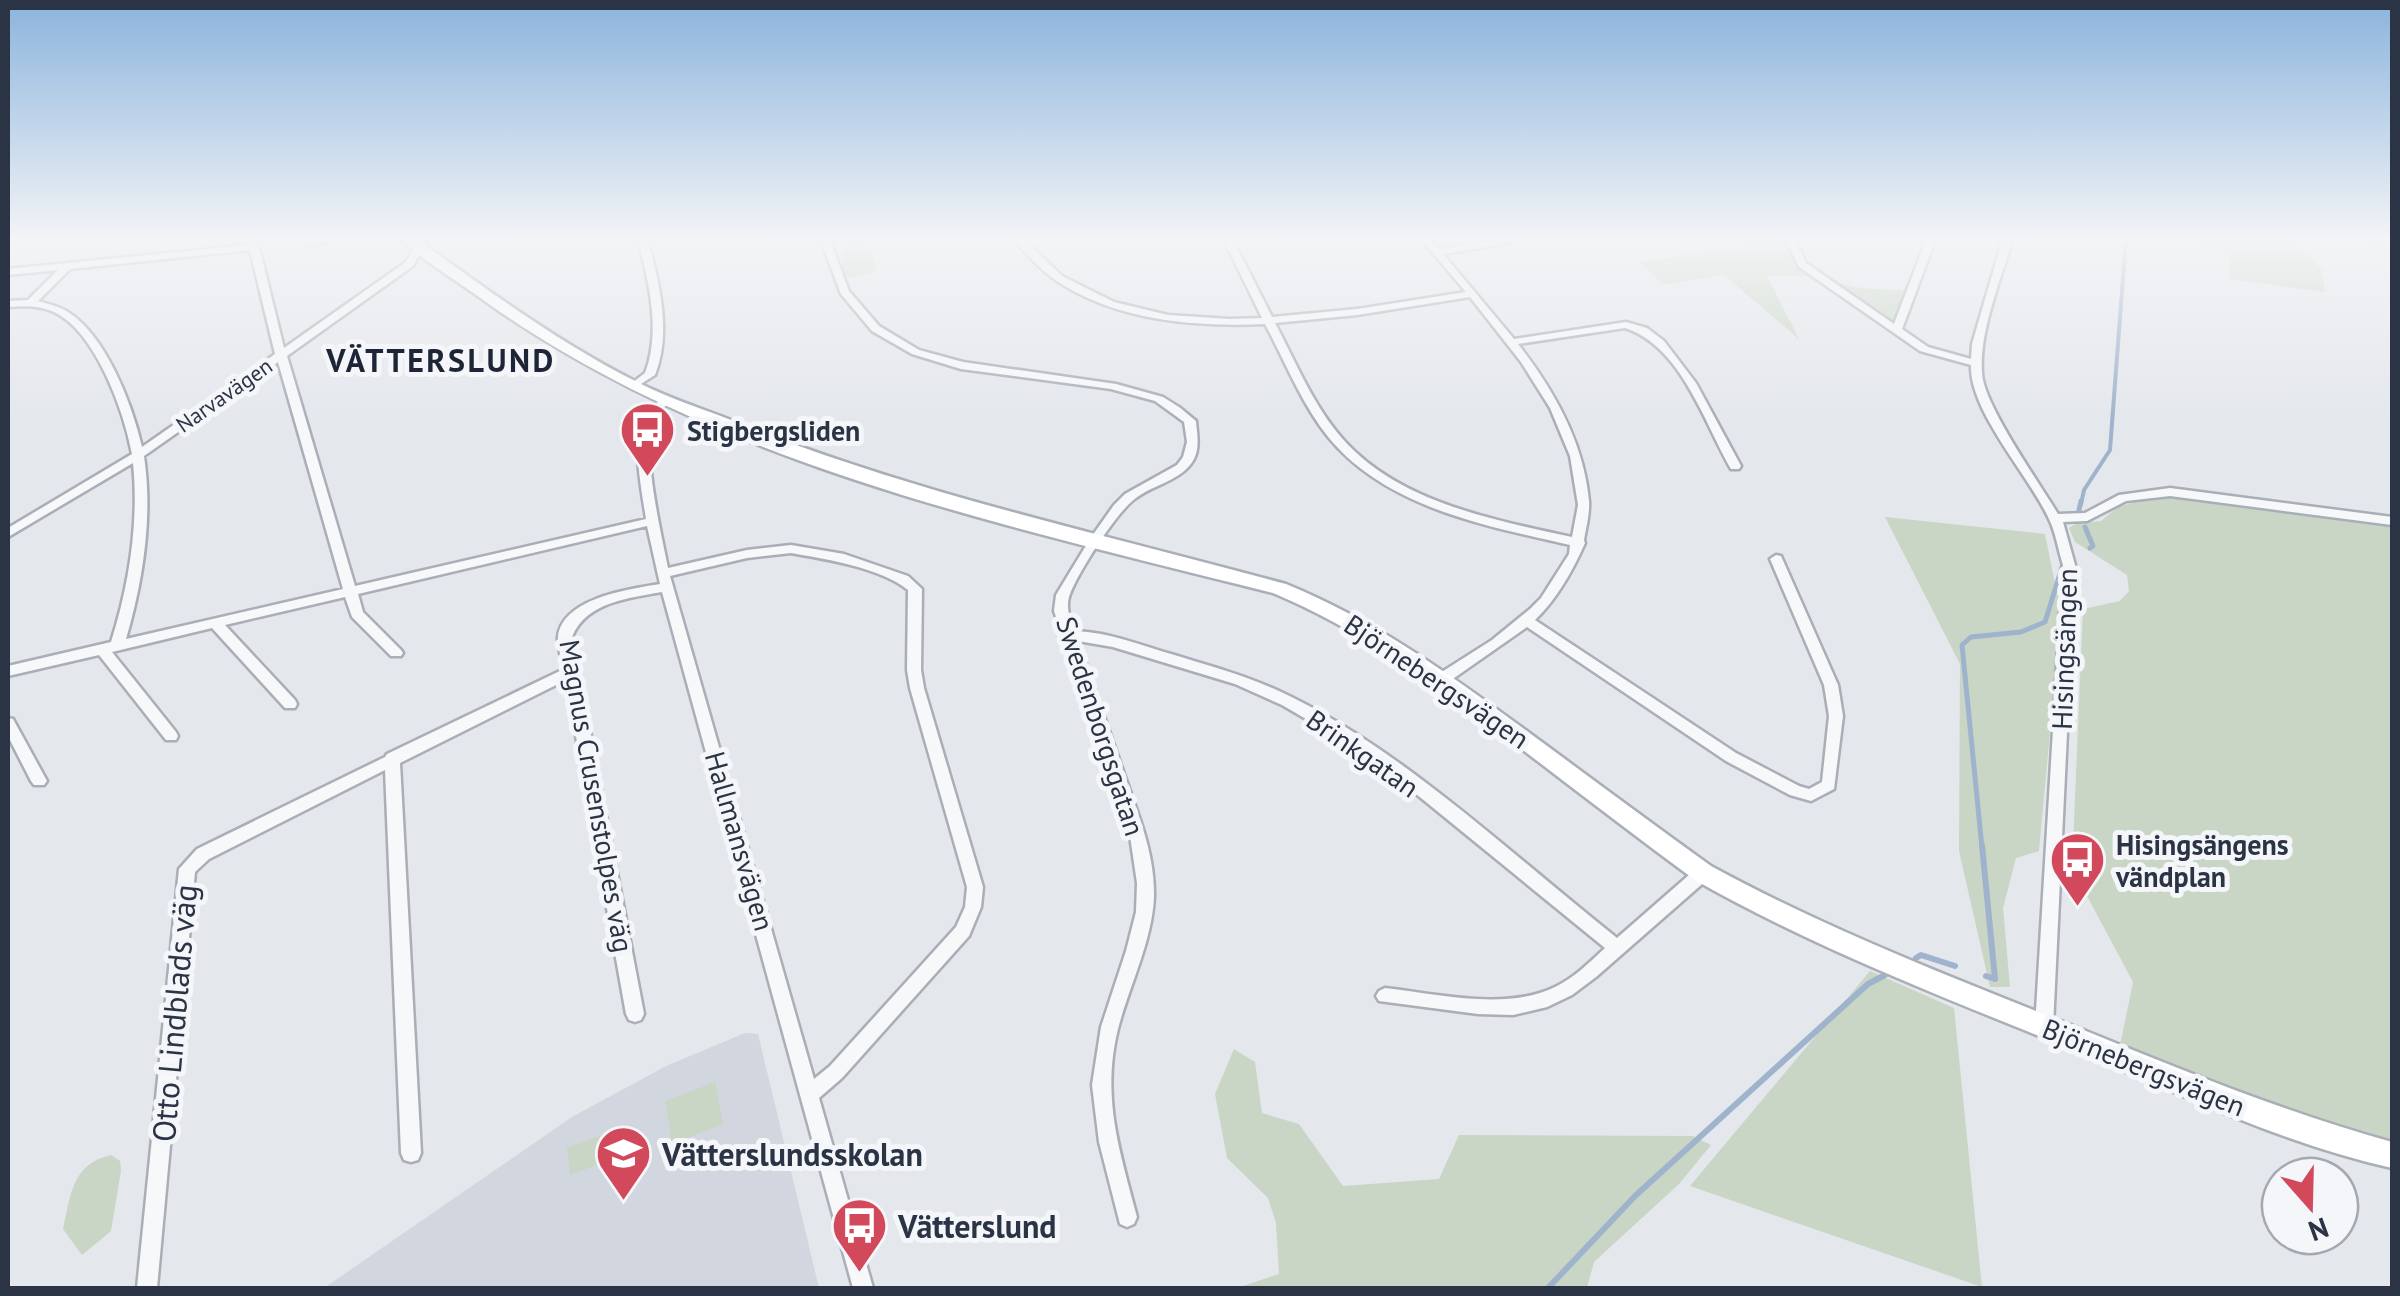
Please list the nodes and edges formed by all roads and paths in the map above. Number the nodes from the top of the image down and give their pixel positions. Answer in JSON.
{"nodes":[{"id":1,"x":35,"y":298,"type":"edge"},
{"id":2,"x":266,"y":298,"type":"edge"},
{"id":3,"x":361,"y":298,"type":"edge"},
{"id":4,"x":489,"y":298,"type":"edge"},
{"id":5,"x":652,"y":298,"type":"edge"},
{"id":6,"x":849,"y":298,"type":"edge"},
{"id":7,"x":1106,"y":298,"type":"edge"},
{"id":8,"x":1258,"y":298,"type":"edge"},
{"id":9,"x":1439,"y":298,"type":"edge"},
{"id":10,"x":1475,"y":298,"type":"edge"},
{"id":11,"x":1851,"y":298,"type":"edge"},
{"id":12,"x":1909,"y":298,"type":"edge"},
{"id":13,"x":1992,"y":298,"type":"edge"},
{"id":14,"x":31,"y":303,"type":"junction"},
{"id":15,"x":8,"y":304,"type":"edge"},
{"id":16,"x":1270,"y":322,"type":"junction"},
{"id":17,"x":1897,"y":330,"type":"junction"},
{"id":18,"x":1512,"y":342,"type":"junction"},
{"id":19,"x":281,"y":355,"type":"junction"},
{"id":20,"x":1974,"y":363,"type":"junction"},
{"id":21,"x":633,"y":386,"type":"junction"},
{"id":22,"x":668,"y":400,"type":"junction"},
{"id":23,"x":138,"y":454,"type":"junction"},
{"id":24,"x":1735,"y":466,"type":"dead end"},
{"id":25,"x":2054,"y":518,"type":"junction"},
{"id":26,"x":653,"y":521,"type":"junction"},
{"id":27,"x":2392,"y":521,"type":"edge"},
{"id":28,"x":8,"y":532,"type":"edge"},
{"id":29,"x":1580,"y":542,"type":"junction"},
{"id":30,"x":1096,"y":543,"type":"junction"},
{"id":31,"x":1776,"y":559,"type":"dead end"},
{"id":32,"x":665,"y":580,"type":"junction"},
{"id":33,"x":350,"y":592,"type":"junction"},
{"id":34,"x":1527,"y":621,"type":"junction"},
{"id":35,"x":215,"y":623,"type":"junction"},
{"id":36,"x":1069,"y":636,"type":"junction"},
{"id":37,"x":109,"y":647,"type":"junction"},
{"id":38,"x":396,"y":652,"type":"dead end"},
{"id":39,"x":8,"y":670,"type":"edge"},
{"id":40,"x":571,"y":671,"type":"junction"},
{"id":41,"x":1442,"y":679,"type":"junction"},
{"id":42,"x":290,"y":704,"type":"dead end"},
{"id":43,"x":8,"y":723,"type":"edge"},
{"id":44,"x":171,"y":736,"type":"dead end"},
{"id":45,"x":392,"y":758,"type":"junction"},
{"id":46,"x":40,"y":780,"type":"dead end"},
{"id":47,"x":1702,"y":873,"type":"junction"},
{"id":48,"x":1617,"y":948,"type":"junction"},
{"id":49,"x":1384,"y":996,"type":"dead end"},
{"id":50,"x":635,"y":1014,"type":"dead end"},
{"id":51,"x":2044,"y":1027,"type":"junction"},
{"id":52,"x":810,"y":1093,"type":"junction"},
{"id":53,"x":412,"y":1154,"type":"dead end"},
{"id":54,"x":2392,"y":1155,"type":"edge"},
{"id":55,"x":1127,"y":1217,"type":"dead end"},
{"id":56,"x":147,"y":1288,"type":"edge"},
{"id":57,"x":863,"y":1288,"type":"edge"}],
"edges":[{"from":1,"to":14,"type":"street"},
{"from":2,"to":19,"type":"street"},
{"from":3,"to":19,"type":"street","name":"Narvavägen"},
{"from":4,"to":21,"type":"street","name":"Björnebergsvägen"},
{"from":5,"to":21,"type":"street"},
{"from":6,"to":30,"type":"street","name":"Swedenborgsgatan"},
{"from":7,"to":16,"type":"street"},
{"from":8,"to":16,"type":"street"},
{"from":9,"to":16,"type":"street"},
{"from":10,"to":18,"type":"street"},
{"from":11,"to":17,"type":"street"},
{"from":12,"to":17,"type":"street"},
{"from":13,"to":20,"type":"street"},
{"from":14,"to":15,"type":"street"},
{"from":14,"to":23,"type":"street"},
{"from":16,"to":29,"type":"street"},
{"from":17,"to":20,"type":"street"},
{"from":18,"to":24,"type":"street"},
{"from":18,"to":29,"type":"street"},
{"from":19,"to":23,"type":"street","name":"Narvavägen"},
{"from":19,"to":33,"type":"street"},
{"from":20,"to":25,"type":"street","name":"Hisingsängen"},
{"from":21,"to":22,"type":"street","name":"Björnebergsvägen"},
{"from":22,"to":26,"type":"street","name":"Hallmansvägen"},
{"from":22,"to":30,"type":"street","name":"Björnebergsvägen"},
{"from":23,"to":28,"type":"street","name":"Narvavägen"},
{"from":23,"to":37,"type":"street"},
{"from":25,"to":27,"type":"street"},
{"from":25,"to":51,"type":"street","name":"Hisingsängen"},
{"from":26,"to":32,"type":"street","name":"Hallmansvägen"},
{"from":26,"to":33,"type":"street"},
{"from":29,"to":34,"type":"street"},
{"from":30,"to":36,"type":"street","name":"Swedenborgsgatan"},
{"from":30,"to":41,"type":"street","name":"Björnebergsvägen"},
{"from":31,"to":34,"type":"street"},
{"from":32,"to":40,"type":"street","name":"Magnus Crusenstolpes väg"},
{"from":32,"to":52,"type":"street","name":"Hallmansvägen"},
{"from":32,"to":52,"type":"street"},
{"from":33,"to":35,"type":"street"},
{"from":33,"to":38,"type":"street"},
{"from":34,"to":41,"type":"street"},
{"from":35,"to":37,"type":"street"},
{"from":35,"to":42,"type":"street"},
{"from":36,"to":48,"type":"street","name":"Brinkgatan"},
{"from":36,"to":55,"type":"street","name":"Swedenborgsgatan"},
{"from":37,"to":39,"type":"street"},
{"from":37,"to":44,"type":"street"},
{"from":40,"to":45,"type":"street","name":"Otto Lindblads väg"},
{"from":40,"to":50,"type":"street","name":"Magnus Crusenstolpes väg"},
{"from":41,"to":47,"type":"street","name":"Björnebergsvägen"},
{"from":43,"to":46,"type":"street"},
{"from":45,"to":53,"type":"street"},
{"from":45,"to":56,"type":"street","name":"Otto Lindblads väg"},
{"from":47,"to":48,"type":"street"},
{"from":47,"to":51,"type":"street","name":"Björnebergsvägen"},
{"from":48,"to":49,"type":"street"},
{"from":51,"to":54,"type":"street","name":"Björnebergsvägen"},
{"from":52,"to":57,"type":"street","name":"Hallmansvägen"}]}
